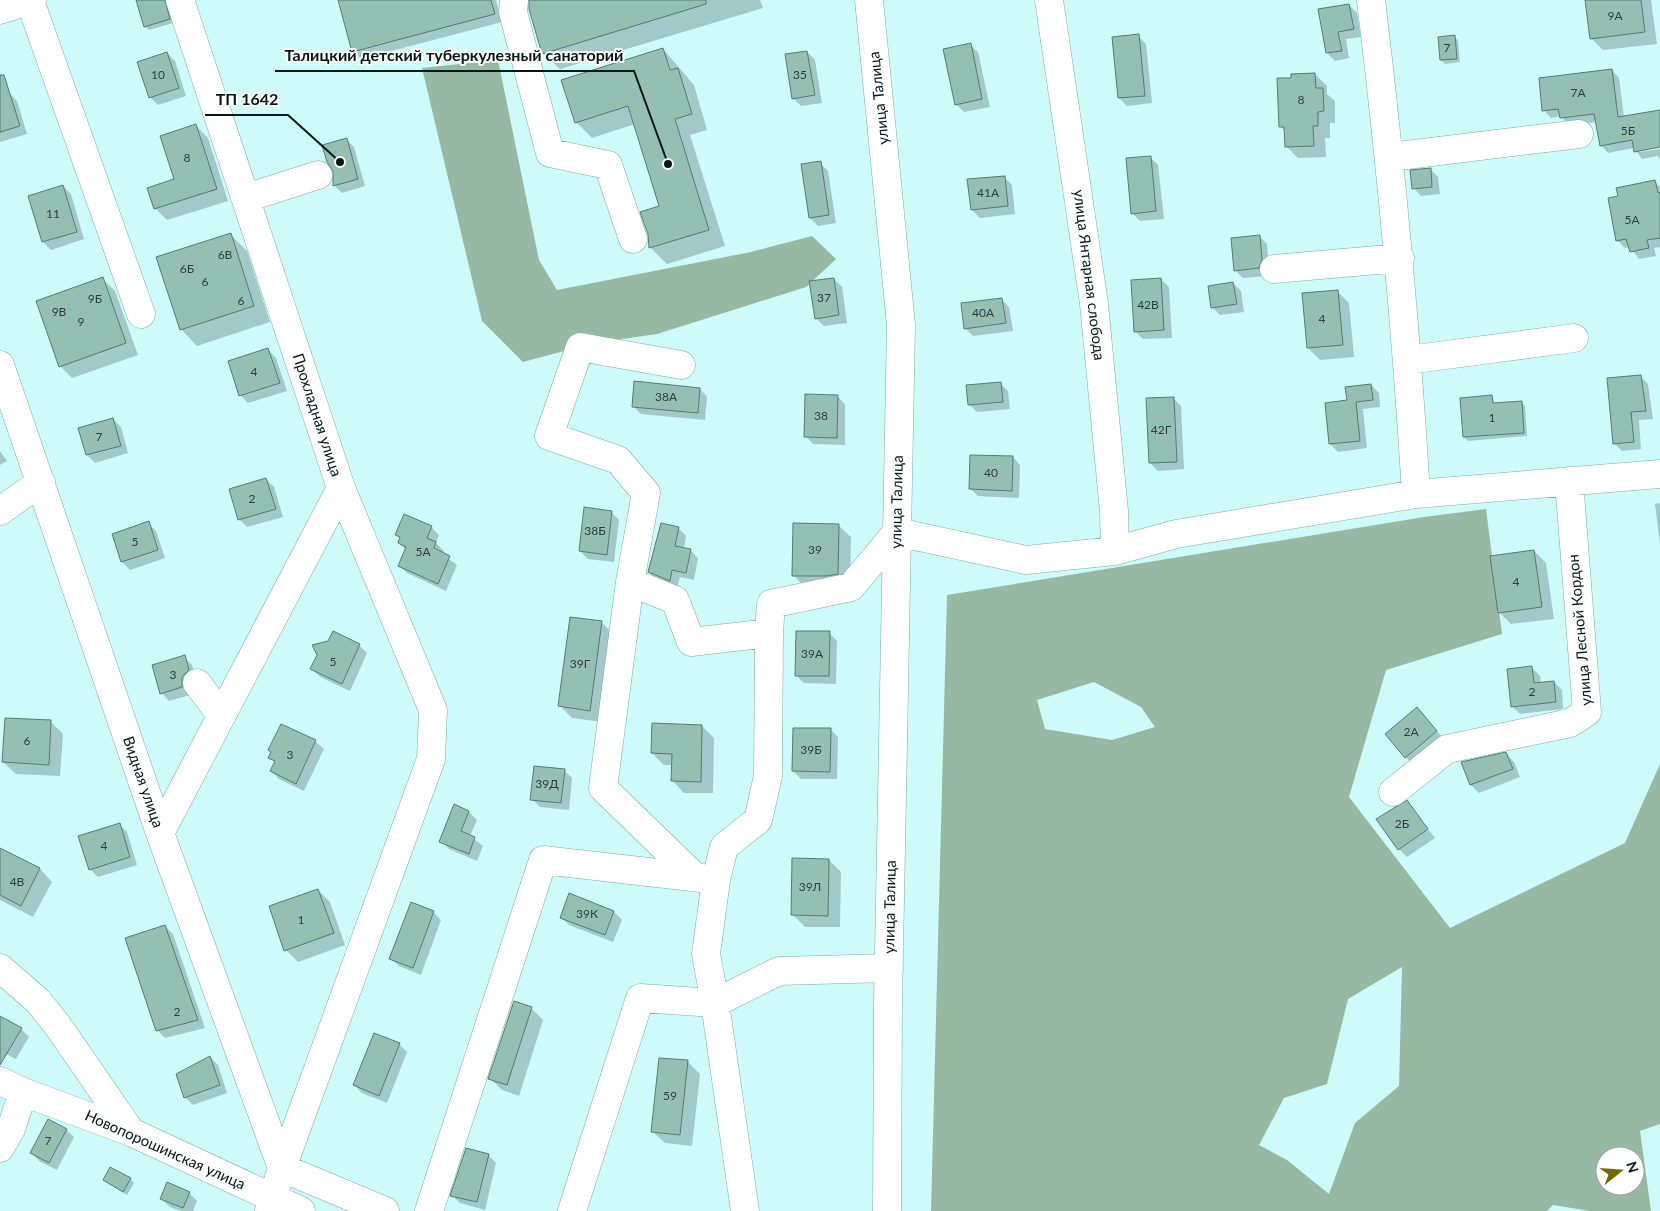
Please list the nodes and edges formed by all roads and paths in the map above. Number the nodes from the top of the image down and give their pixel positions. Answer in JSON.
{"nodes":[{"id":1,"x":31,"y":0,"type":"edge"},
{"id":2,"x":180,"y":0,"type":"edge"},
{"id":3,"x":514,"y":0,"type":"edge"},
{"id":4,"x":869,"y":0,"type":"edge"},
{"id":5,"x":1049,"y":0,"type":"edge"},
{"id":6,"x":1370,"y":0,"type":"edge"},
{"id":7,"x":0,"y":10,"type":"edge"},
{"id":8,"x":1579,"y":134,"type":"dead end"},
{"id":9,"x":1390,"y":157,"type":"junction"},
{"id":10,"x":318,"y":175,"type":"dead end"},
{"id":11,"x":246,"y":198,"type":"junction"},
{"id":12,"x":633,"y":239,"type":"dead end"},
{"id":13,"x":1400,"y":258,"type":"junction"},
{"id":14,"x":1274,"y":269,"type":"dead end"},
{"id":15,"x":141,"y":314,"type":"dead end"},
{"id":16,"x":1574,"y":338,"type":"dead end"},
{"id":17,"x":1408,"y":360,"type":"junction"},
{"id":18,"x":0,"y":365,"type":"edge"},
{"id":19,"x":680,"y":365,"type":"dead end"},
{"id":20,"x":1660,"y":474,"type":"edge"},
{"id":21,"x":1569,"y":481,"type":"junction"},
{"id":22,"x":41,"y":482,"type":"junction"},
{"id":23,"x":341,"y":488,"type":"junction"},
{"id":24,"x":1416,"y":494,"type":"junction"},
{"id":25,"x":0,"y":511,"type":"edge"},
{"id":26,"x":897,"y":532,"type":"junction"},
{"id":27,"x":1115,"y":551,"type":"junction"},
{"id":28,"x":630,"y":582,"type":"junction"},
{"id":29,"x":770,"y":633,"type":"junction"},
{"id":30,"x":198,"y":684,"type":"dead end"},
{"id":31,"x":221,"y":715,"type":"junction"},
{"id":32,"x":1393,"y":792,"type":"dead end"},
{"id":33,"x":160,"y":833,"type":"junction"},
{"id":34,"x":706,"y":879,"type":"junction"},
{"id":35,"x":0,"y":968,"type":"edge"},
{"id":36,"x":889,"y":968,"type":"junction"},
{"id":37,"x":715,"y":1003,"type":"junction"},
{"id":38,"x":12,"y":1087,"type":"edge"},
{"id":39,"x":131,"y":1132,"type":"junction"},
{"id":40,"x":0,"y":1148,"type":"edge"},
{"id":41,"x":282,"y":1168,"type":"junction"},
{"id":42,"x":271,"y":1205,"type":"edge"},
{"id":43,"x":301,"y":1211,"type":"edge"},
{"id":44,"x":385,"y":1211,"type":"edge"},
{"id":45,"x":429,"y":1211,"type":"edge"},
{"id":46,"x":572,"y":1211,"type":"edge"},
{"id":47,"x":744,"y":1211,"type":"edge"},
{"id":48,"x":887,"y":1211,"type":"edge"}],
"edges":[{"from":1,"to":7,"type":"street"},
{"from":1,"to":15,"type":"street"},
{"from":2,"to":11,"type":"street","name":"Прохладная улица"},
{"from":3,"to":12,"type":"street"},
{"from":4,"to":26,"type":"street","name":"улица Талица"},
{"from":5,"to":27,"type":"street","name":"улица Янтарная слобода"},
{"from":6,"to":9,"type":"street"},
{"from":8,"to":9,"type":"street"},
{"from":9,"to":13,"type":"street"},
{"from":10,"to":11,"type":"street"},
{"from":11,"to":23,"type":"street","name":"Прохладная улица"},
{"from":13,"to":14,"type":"street"},
{"from":13,"to":17,"type":"street"},
{"from":16,"to":17,"type":"street"},
{"from":17,"to":24,"type":"street"},
{"from":18,"to":22,"type":"street","name":"Видная улица"},
{"from":19,"to":28,"type":"street"},
{"from":20,"to":21,"type":"street"},
{"from":21,"to":24,"type":"street"},
{"from":21,"to":32,"type":"street","name":"улица Лесной Кордон"},
{"from":22,"to":25,"type":"street"},
{"from":22,"to":33,"type":"street","name":"Видная улица"},
{"from":23,"to":31,"type":"street","name":"Прохладная улица"},
{"from":23,"to":41,"type":"street"},
{"from":24,"to":27,"type":"street"},
{"from":26,"to":27,"type":"street"},
{"from":26,"to":29,"type":"street"},
{"from":26,"to":36,"type":"street","name":"улица Талица"},
{"from":28,"to":29,"type":"street"},
{"from":28,"to":34,"type":"street"},
{"from":29,"to":34,"type":"street"},
{"from":30,"to":31,"type":"street"},
{"from":31,"to":33,"type":"street","name":"Прохладная улица"},
{"from":33,"to":41,"type":"street","name":"Видная улица"},
{"from":34,"to":37,"type":"street"},
{"from":34,"to":45,"type":"street"},
{"from":35,"to":39,"type":"street"},
{"from":36,"to":37,"type":"street"},
{"from":36,"to":48,"type":"street","name":"улица Талица"},
{"from":37,"to":46,"type":"street"},
{"from":37,"to":47,"type":"street"},
{"from":38,"to":39,"type":"street","name":"Новопорошинская улица"},
{"from":38,"to":40,"type":"street"},
{"from":39,"to":42,"type":"street","name":"Новопорошинская улица"},
{"from":41,"to":42,"type":"street"},
{"from":41,"to":44,"type":"street"},
{"from":42,"to":43,"type":"street","name":"Новопорошинская улица"}]}
